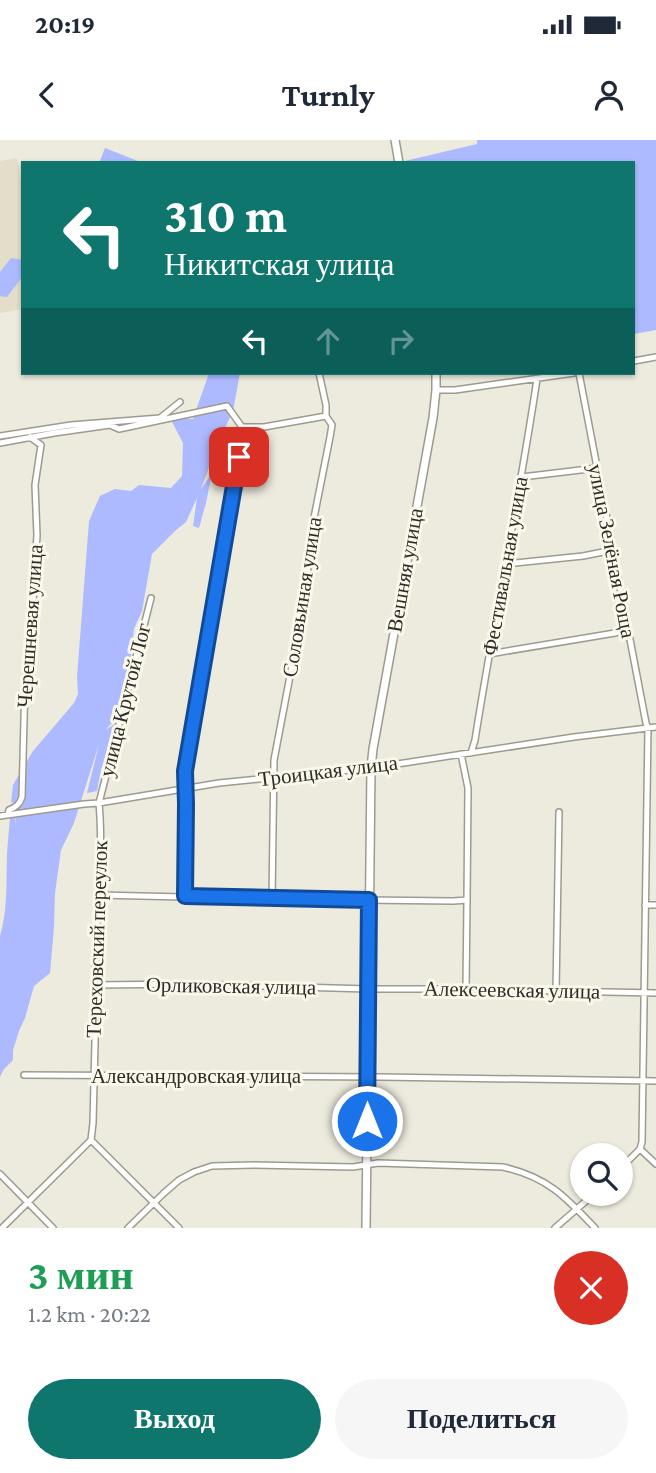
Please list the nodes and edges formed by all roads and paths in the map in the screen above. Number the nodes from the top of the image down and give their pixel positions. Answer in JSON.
{"nodes":[{"id":1,"x":395,"y":140,"type":"edge"},
{"id":2,"x":399,"y":161,"type":"edge"},
{"id":3,"x":656,"y":357,"type":"edge"},
{"id":4,"x":635,"y":361,"type":"edge"},
{"id":5,"x":319,"y":375,"type":"edge"},
{"id":6,"x":436,"y":375,"type":"edge"},
{"id":7,"x":561,"y":375,"type":"edge"},
{"id":8,"x":579,"y":375,"type":"edge"},
{"id":9,"x":537,"y":379,"type":"junction"},
{"id":10,"x":436,"y":390,"type":"junction"},
{"id":11,"x":180,"y":402,"type":"dead end"},
{"id":12,"x":326,"y":416,"type":"junction"},
{"id":13,"x":242,"y":427,"type":"junction"},
{"id":14,"x":0,"y":436,"type":"edge"},
{"id":15,"x":30,"y":437,"type":"junction"},
{"id":16,"x":0,"y":443,"type":"edge"},
{"id":17,"x":597,"y":468,"type":"junction"},
{"id":18,"x":522,"y":477,"type":"junction"},
{"id":19,"x":613,"y":550,"type":"junction"},
{"id":20,"x":506,"y":564,"type":"junction"},
{"id":21,"x":151,"y":598,"type":"dead end"},
{"id":22,"x":627,"y":631,"type":"junction"},
{"id":23,"x":489,"y":654,"type":"junction"},
{"id":24,"x":656,"y":727,"type":"edge"},
{"id":25,"x":648,"y":728,"type":"junction"},
{"id":26,"x":471,"y":753,"type":"junction"},
{"id":27,"x":461,"y":754,"type":"junction"},
{"id":28,"x":371,"y":768,"type":"junction"},
{"id":29,"x":273,"y":778,"type":"junction"},
{"id":30,"x":186,"y":788,"type":"junction"},
{"id":31,"x":99,"y":803,"type":"junction"},
{"id":32,"x":559,"y":812,"type":"dead end"},
{"id":33,"x":8,"y":814,"type":"junction"},
{"id":34,"x":0,"y":816,"type":"edge"},
{"id":35,"x":646,"y":818,"type":"junction"},
{"id":36,"x":656,"y":818,"type":"edge"},
{"id":37,"x":99,"y":895,"type":"junction"},
{"id":38,"x":185,"y":896,"type":"junction"},
{"id":39,"x":272,"y":899,"type":"junction"},
{"id":40,"x":369,"y":900,"type":"junction"},
{"id":41,"x":467,"y":900,"type":"junction"},
{"id":42,"x":645,"y":905,"type":"junction"},
{"id":43,"x":656,"y":905,"type":"edge"},
{"id":44,"x":95,"y":985,"type":"junction"},
{"id":45,"x":368,"y":989,"type":"junction"},
{"id":46,"x":466,"y":989,"type":"junction"},
{"id":47,"x":556,"y":992,"type":"junction"},
{"id":48,"x":644,"y":993,"type":"junction"},
{"id":49,"x":656,"y":993,"type":"edge"},
{"id":50,"x":24,"y":1075,"type":"dead end"},
{"id":51,"x":93,"y":1075,"type":"junction"},
{"id":52,"x":368,"y":1077,"type":"junction"},
{"id":53,"x":642,"y":1081,"type":"junction"},
{"id":54,"x":656,"y":1081,"type":"edge"},
{"id":55,"x":91,"y":1140,"type":"junction"},
{"id":56,"x":640,"y":1149,"type":"junction"},
{"id":57,"x":633,"y":1156,"type":"edge"},
{"id":58,"x":656,"y":1164,"type":"edge"},
{"id":59,"x":367,"y":1165,"type":"junction"},
{"id":60,"x":0,"y":1174,"type":"edge"},
{"id":61,"x":28,"y":1203,"type":"junction"},
{"id":62,"x":153,"y":1203,"type":"junction"},
{"id":63,"x":580,"y":1206,"type":"edge"},
{"id":64,"x":577,"y":1209,"type":"junction"},
{"id":65,"x":2,"y":1228,"type":"edge"},
{"id":66,"x":53,"y":1228,"type":"edge"},
{"id":67,"x":128,"y":1228,"type":"edge"},
{"id":68,"x":179,"y":1228,"type":"edge"},
{"id":69,"x":366,"y":1228,"type":"edge"},
{"id":70,"x":555,"y":1228,"type":"edge"},
{"id":71,"x":594,"y":1228,"type":"edge"}],
"edges":[{"from":1,"to":2,"type":"street"},
{"from":3,"to":4,"type":"street"},
{"from":5,"to":12,"type":"street","name":"Соловьиная улица"},
{"from":6,"to":10,"type":"street","name":"Вешняя улица"},
{"from":7,"to":9,"type":"street"},
{"from":8,"to":17,"type":"street","name":"улица Зелёная Роща"},
{"from":9,"to":10,"type":"street"},
{"from":9,"to":18,"type":"street","name":"Фестивальная улица"},
{"from":10,"to":28,"type":"street","name":"Вешняя улица"},
{"from":11,"to":14,"type":"street"},
{"from":12,"to":13,"type":"street"},
{"from":12,"to":29,"type":"street","name":"Соловьиная улица"},
{"from":13,"to":15,"type":"street"},
{"from":13,"to":30,"type":"street"},
{"from":15,"to":16,"type":"street"},
{"from":15,"to":33,"type":"street","name":"Черешневая улица"},
{"from":17,"to":18,"type":"street"},
{"from":17,"to":19,"type":"street","name":"улица Зелёная Роща"},
{"from":18,"to":20,"type":"street","name":"Фестивальная улица"},
{"from":19,"to":20,"type":"street"},
{"from":19,"to":22,"type":"street","name":"улица Зелёная Роща"},
{"from":20,"to":23,"type":"street","name":"Фестивальная улица"},
{"from":21,"to":31,"type":"street","name":"улица Крутой Лог"},
{"from":22,"to":23,"type":"street"},
{"from":22,"to":25,"type":"street","name":"улица Зелёная Роща"},
{"from":23,"to":26,"type":"street","name":"Фестивальная улица"},
{"from":24,"to":25,"type":"street","name":"Троицкая улица"},
{"from":25,"to":26,"type":"street","name":"Троицкая улица"},
{"from":25,"to":35,"type":"street","name":"улица Зелёная Роща"},
{"from":26,"to":27,"type":"street","name":"Троицкая улица"},
{"from":27,"to":28,"type":"street","name":"Троицкая улица"},
{"from":27,"to":41,"type":"street"},
{"from":28,"to":29,"type":"street","name":"Троицкая улица"},
{"from":28,"to":40,"type":"street","name":"Вешняя улица"},
{"from":29,"to":30,"type":"street","name":"Троицкая улица"},
{"from":29,"to":39,"type":"street","name":"Соловьиная улица"},
{"from":30,"to":31,"type":"street","name":"Троицкая улица"},
{"from":30,"to":38,"type":"street"},
{"from":31,"to":33,"type":"street","name":"Троицкая улица"},
{"from":31,"to":37,"type":"street","name":"Тереховский переулок"},
{"from":32,"to":47,"type":"street"},
{"from":33,"to":34,"type":"street","name":"Троицкая улица"},
{"from":35,"to":36,"type":"street"},
{"from":35,"to":42,"type":"street","name":"улица Зелёная Роща"},
{"from":37,"to":38,"type":"street"},
{"from":37,"to":44,"type":"street","name":"Тереховский переулок"},
{"from":38,"to":39,"type":"street"},
{"from":39,"to":40,"type":"street"},
{"from":40,"to":41,"type":"street"},
{"from":40,"to":45,"type":"street","name":"Вешняя улица"},
{"from":41,"to":46,"type":"street"},
{"from":42,"to":43,"type":"street"},
{"from":42,"to":48,"type":"street","name":"улица Зелёная Роща"},
{"from":44,"to":45,"type":"street","name":"Орликовская улица"},
{"from":44,"to":51,"type":"street","name":"Тереховский переулок"},
{"from":45,"to":46,"type":"street","name":"Алексеевская улица"},
{"from":45,"to":52,"type":"street","name":"Вешняя улица"},
{"from":46,"to":47,"type":"street","name":"Алексеевская улица"},
{"from":47,"to":48,"type":"street","name":"Алексеевская улица"},
{"from":48,"to":49,"type":"street","name":"Алексеевская улица"},
{"from":48,"to":53,"type":"street","name":"улица Зелёная Роща"},
{"from":50,"to":51,"type":"street","name":"Александровская улица"},
{"from":51,"to":52,"type":"street","name":"Александровская улица"},
{"from":51,"to":55,"type":"street","name":"Тереховский переулок"},
{"from":52,"to":53,"type":"street","name":"Александровская улица"},
{"from":52,"to":59,"type":"street","name":"Вешняя улица"},
{"from":53,"to":54,"type":"street","name":"Александровская улица"},
{"from":53,"to":56,"type":"street","name":"улица Зелёная Роща"},
{"from":55,"to":61,"type":"street"},
{"from":55,"to":62,"type":"street"},
{"from":56,"to":57,"type":"street"},
{"from":56,"to":58,"type":"street"},
{"from":59,"to":62,"type":"street"},
{"from":59,"to":64,"type":"street"},
{"from":59,"to":69,"type":"street","name":"Вешняя улица"},
{"from":60,"to":61,"type":"street"},
{"from":61,"to":65,"type":"street"},
{"from":61,"to":66,"type":"street"},
{"from":62,"to":67,"type":"street"},
{"from":62,"to":68,"type":"street"},
{"from":63,"to":64,"type":"street"},
{"from":64,"to":70,"type":"street"},
{"from":64,"to":71,"type":"street"}]}
